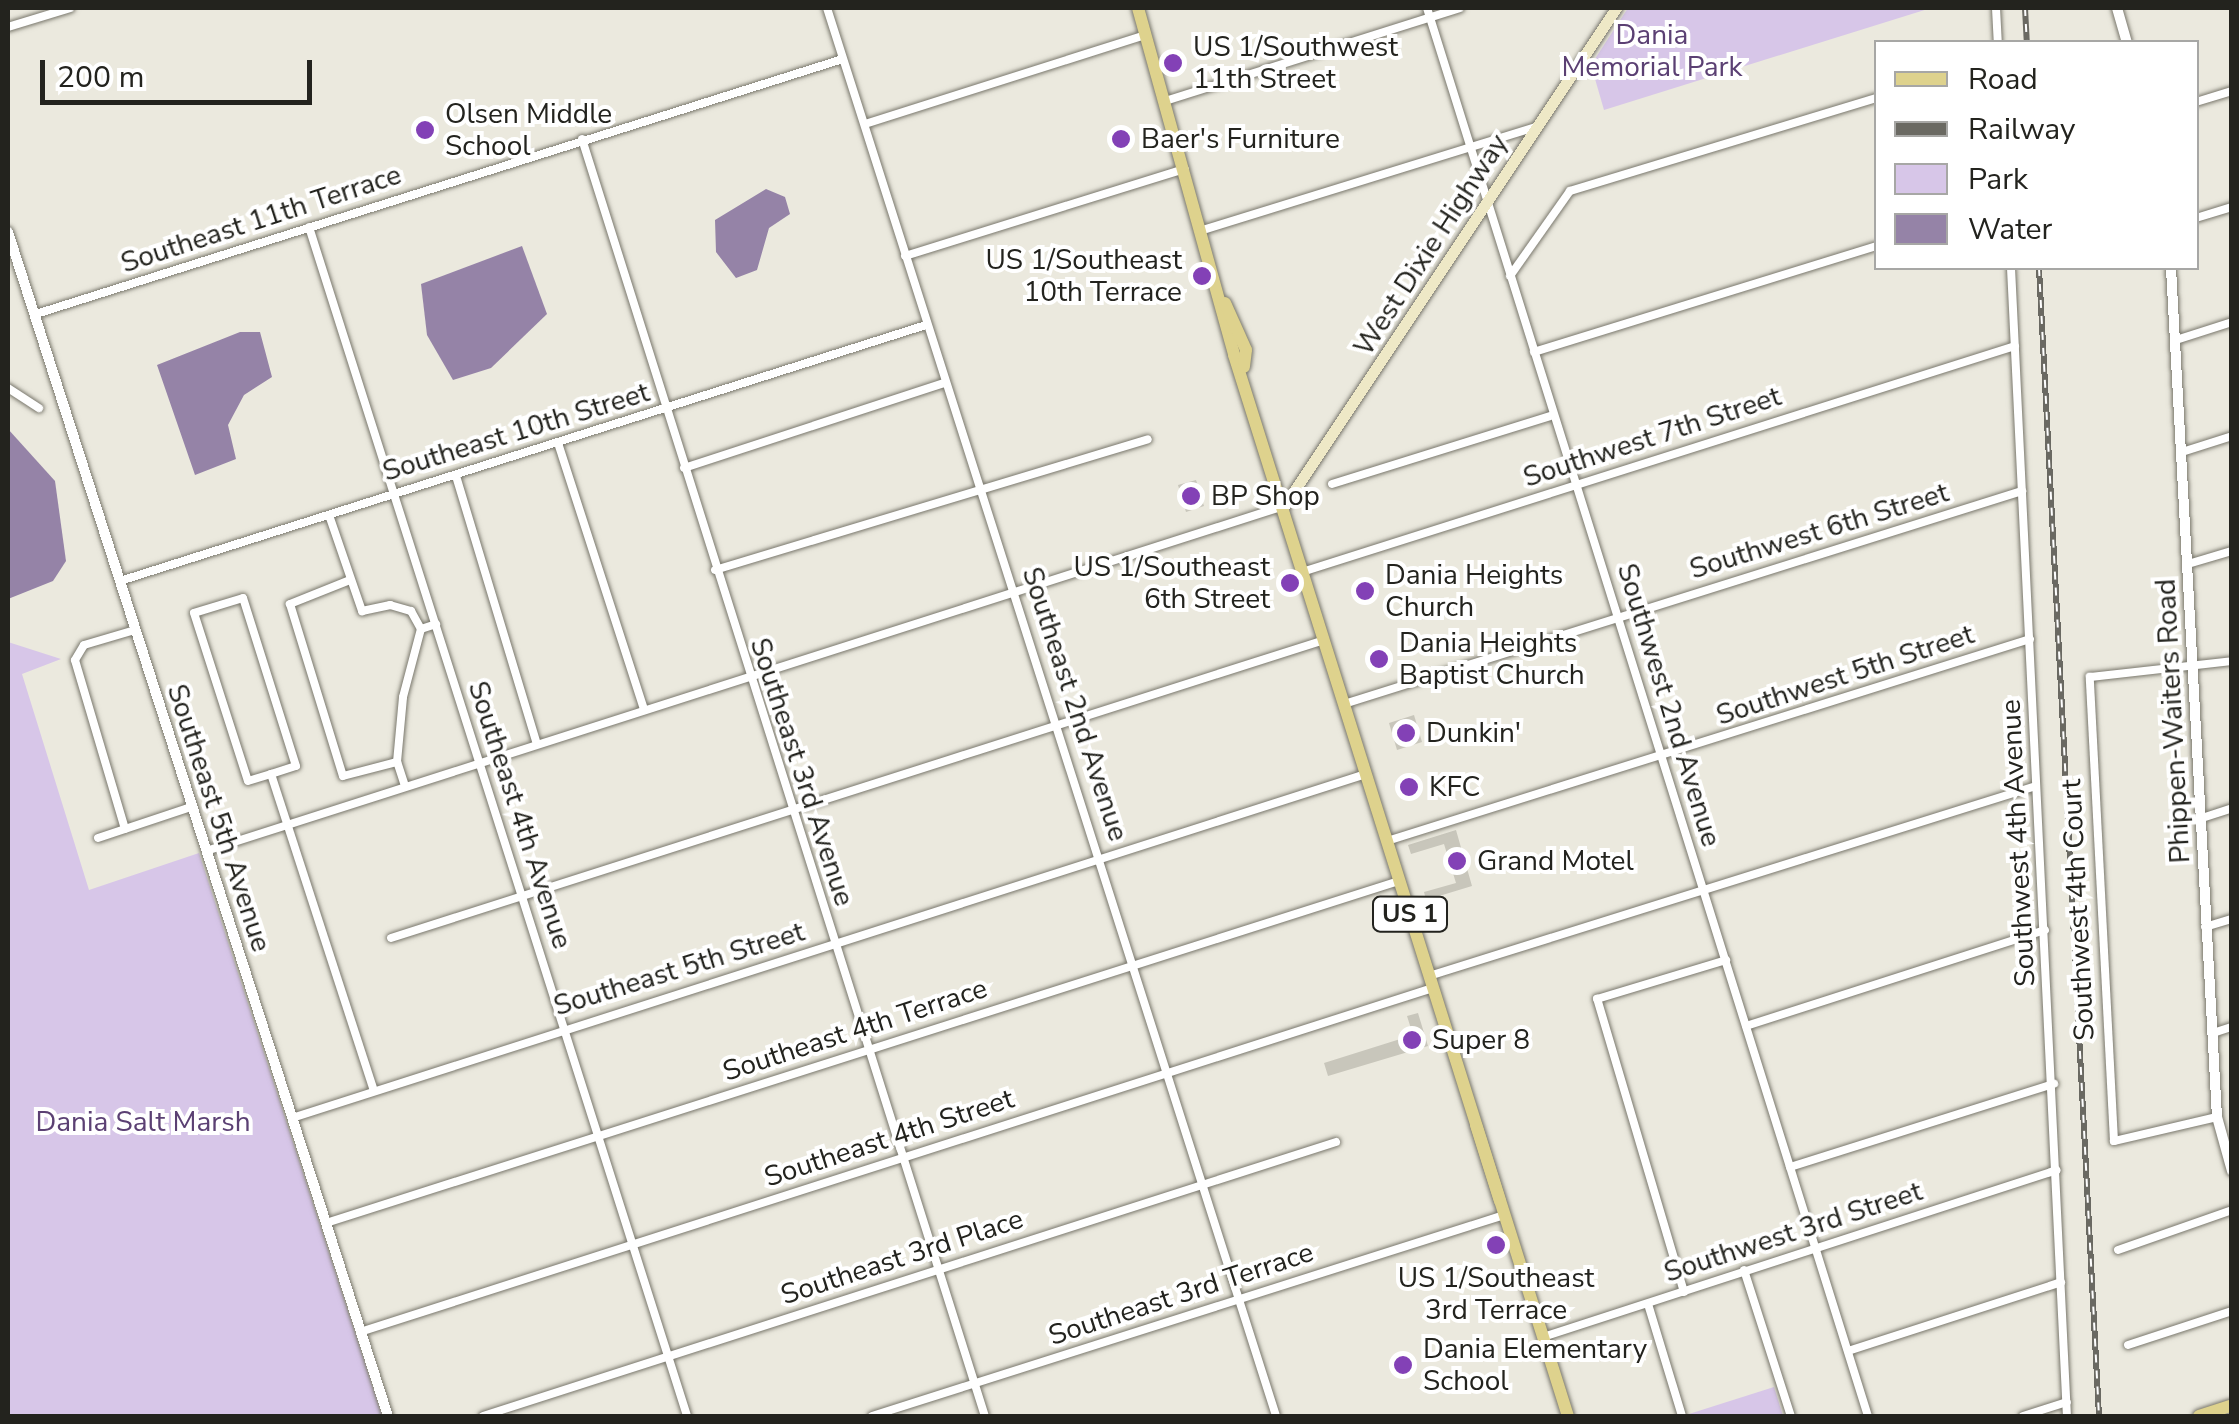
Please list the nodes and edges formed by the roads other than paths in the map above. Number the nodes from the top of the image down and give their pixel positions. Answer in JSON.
{"nodes":[{"id":1,"x":70,"y":8,"type":"edge"},
{"id":2,"x":842,"y":8,"type":"edge"},
{"id":3,"x":1138,"y":8,"type":"edge"},
{"id":4,"x":1460,"y":8,"type":"edge"},
{"id":5,"x":1616,"y":8,"type":"edge"},
{"id":6,"x":1996,"y":8,"type":"edge"},
{"id":7,"x":2121,"y":9,"type":"edge"},
{"id":8,"x":828,"y":10,"type":"edge"},
{"id":9,"x":1428,"y":12,"type":"edge"},
{"id":10,"x":8,"y":27,"type":"edge"},
{"id":11,"x":1146,"y":35,"type":"junction"},
{"id":12,"x":1998,"y":40,"type":"edge"},
{"id":13,"x":2127,"y":40,"type":"edge"},
{"id":14,"x":843,"y":58,"type":"junction"},
{"id":15,"x":2232,"y":91,"type":"edge"},
{"id":16,"x":1874,"y":99,"type":"edge"},
{"id":17,"x":1165,"y":101,"type":"junction"},
{"id":18,"x":2199,"y":101,"type":"edge"},
{"id":19,"x":864,"y":124,"type":"junction"},
{"id":20,"x":1540,"y":126,"type":"junction"},
{"id":21,"x":582,"y":139,"type":"junction"},
{"id":22,"x":1468,"y":147,"type":"junction"},
{"id":23,"x":1185,"y":169,"type":"junction"},
{"id":24,"x":1486,"y":207,"type":"junction"},
{"id":25,"x":2232,"y":207,"type":"edge"},
{"id":26,"x":2199,"y":217,"type":"edge"},
{"id":27,"x":309,"y":227,"type":"junction"},
{"id":28,"x":1203,"y":230,"type":"junction"},
{"id":29,"x":8,"y":232,"type":"edge"},
{"id":30,"x":1874,"y":247,"type":"edge"},
{"id":31,"x":905,"y":256,"type":"junction"},
{"id":32,"x":2010,"y":270,"type":"edge"},
{"id":33,"x":2171,"y":270,"type":"edge"},
{"id":34,"x":1510,"y":276,"type":"junction"},
{"id":35,"x":36,"y":314,"type":"junction"},
{"id":36,"x":2232,"y":322,"type":"edge"},
{"id":37,"x":926,"y":325,"type":"junction"},
{"id":38,"x":2176,"y":340,"type":"junction"},
{"id":39,"x":2015,"y":346,"type":"junction"},
{"id":40,"x":1534,"y":352,"type":"junction"},
{"id":41,"x":944,"y":383,"type":"junction"},
{"id":42,"x":8,"y":388,"type":"edge"},
{"id":43,"x":39,"y":408,"type":"dead end"},
{"id":44,"x":666,"y":409,"type":"junction"},
{"id":45,"x":1554,"y":415,"type":"junction"},
{"id":46,"x":2232,"y":436,"type":"edge"},
{"id":47,"x":1148,"y":439,"type":"dead end"},
{"id":48,"x":558,"y":443,"type":"junction"},
{"id":49,"x":2182,"y":452,"type":"junction"},
{"id":50,"x":684,"y":468,"type":"junction"},
{"id":51,"x":456,"y":476,"type":"junction"},
{"id":52,"x":1332,"y":484,"type":"dead end"},
{"id":53,"x":1576,"y":485,"type":"junction"},
{"id":54,"x":981,"y":490,"type":"junction"},
{"id":55,"x":2022,"y":491,"type":"junction"},
{"id":56,"x":395,"y":494,"type":"junction"},
{"id":57,"x":1284,"y":506,"type":"junction"},
{"id":58,"x":329,"y":515,"type":"junction"},
{"id":59,"x":2232,"y":551,"type":"edge"},
{"id":60,"x":2188,"y":564,"type":"junction"},
{"id":61,"x":715,"y":570,"type":"junction"},
{"id":62,"x":1302,"y":572,"type":"junction"},
{"id":63,"x":350,"y":580,"type":"junction"},
{"id":64,"x":120,"y":582,"type":"junction"},
{"id":65,"x":1016,"y":592,"type":"junction"},
{"id":66,"x":1618,"y":617,"type":"junction"},
{"id":67,"x":436,"y":624,"type":"junction"},
{"id":68,"x":421,"y":629,"type":"junction"},
{"id":69,"x":136,"y":630,"type":"junction"},
{"id":70,"x":2030,"y":639,"type":"junction"},
{"id":71,"x":1324,"y":640,"type":"junction"},
{"id":72,"x":2232,"y":661,"type":"edge"},
{"id":73,"x":2191,"y":668,"type":"junction"},
{"id":74,"x":748,"y":676,"type":"junction"},
{"id":75,"x":1344,"y":704,"type":"junction"},
{"id":76,"x":644,"y":709,"type":"junction"},
{"id":77,"x":1058,"y":724,"type":"junction"},
{"id":78,"x":537,"y":744,"type":"junction"},
{"id":79,"x":1662,"y":758,"type":"junction"},
{"id":80,"x":397,"y":762,"type":"junction"},
{"id":81,"x":480,"y":762,"type":"junction"},
{"id":82,"x":270,"y":774,"type":"junction"},
{"id":83,"x":1366,"y":774,"type":"junction"},
{"id":84,"x":405,"y":786,"type":"junction"},
{"id":85,"x":2036,"y":786,"type":"junction"},
{"id":86,"x":192,"y":807,"type":"junction"},
{"id":87,"x":2232,"y":808,"type":"edge"},
{"id":88,"x":791,"y":809,"type":"junction"},
{"id":89,"x":2202,"y":818,"type":"junction"},
{"id":90,"x":288,"y":824,"type":"junction"},
{"id":91,"x":124,"y":829,"type":"junction"},
{"id":92,"x":98,"y":838,"type":"dead end"},
{"id":93,"x":1386,"y":840,"type":"junction"},
{"id":94,"x":206,"y":851,"type":"junction"},
{"id":95,"x":1101,"y":859,"type":"junction"},
{"id":96,"x":1399,"y":880,"type":"junction"},
{"id":97,"x":1703,"y":888,"type":"junction"},
{"id":98,"x":521,"y":894,"type":"junction"},
{"id":99,"x":2232,"y":919,"type":"edge"},
{"id":100,"x":2205,"y":927,"type":"junction"},
{"id":101,"x":2045,"y":930,"type":"junction"},
{"id":102,"x":391,"y":938,"type":"dead end"},
{"id":103,"x":833,"y":944,"type":"junction"},
{"id":104,"x":1726,"y":960,"type":"junction"},
{"id":105,"x":1134,"y":964,"type":"junction"},
{"id":106,"x":1431,"y":982,"type":"junction"},
{"id":107,"x":1746,"y":1026,"type":"junction"},
{"id":108,"x":2232,"y":1027,"type":"edge"},
{"id":109,"x":564,"y":1028,"type":"junction"},
{"id":110,"x":2213,"y":1033,"type":"junction"},
{"id":111,"x":866,"y":1050,"type":"junction"},
{"id":112,"x":1168,"y":1072,"type":"junction"},
{"id":113,"x":2054,"y":1084,"type":"junction"},
{"id":114,"x":374,"y":1091,"type":"junction"},
{"id":115,"x":2218,"y":1117,"type":"junction"},
{"id":116,"x":292,"y":1118,"type":"junction"},
{"id":117,"x":596,"y":1136,"type":"junction"},
{"id":118,"x":1336,"y":1142,"type":"dead end"},
{"id":119,"x":900,"y":1158,"type":"junction"},
{"id":120,"x":2230,"y":1163,"type":"edge"},
{"id":121,"x":1790,"y":1167,"type":"junction"},
{"id":122,"x":2058,"y":1170,"type":"junction"},
{"id":123,"x":1204,"y":1186,"type":"junction"},
{"id":124,"x":1502,"y":1208,"type":"junction"},
{"id":125,"x":2232,"y":1210,"type":"edge"},
{"id":126,"x":326,"y":1224,"type":"junction"},
{"id":127,"x":633,"y":1244,"type":"junction"},
{"id":128,"x":1815,"y":1246,"type":"junction"},
{"id":129,"x":2118,"y":1250,"type":"dead end"},
{"id":130,"x":936,"y":1268,"type":"junction"},
{"id":131,"x":1744,"y":1270,"type":"junction"},
{"id":132,"x":2061,"y":1282,"type":"junction"},
{"id":133,"x":1684,"y":1292,"type":"junction"},
{"id":134,"x":1240,"y":1298,"type":"junction"},
{"id":135,"x":1648,"y":1304,"type":"junction"},
{"id":136,"x":2232,"y":1311,"type":"edge"},
{"id":137,"x":360,"y":1332,"type":"junction"},
{"id":138,"x":1543,"y":1337,"type":"junction"},
{"id":139,"x":2128,"y":1345,"type":"dead end"},
{"id":140,"x":1848,"y":1351,"type":"junction"},
{"id":141,"x":668,"y":1357,"type":"junction"},
{"id":142,"x":975,"y":1384,"type":"junction"},
{"id":143,"x":2067,"y":1402,"type":"junction"},
{"id":144,"x":2232,"y":1405,"type":"edge"},
{"id":145,"x":388,"y":1416,"type":"edge"},
{"id":146,"x":482,"y":1416,"type":"edge"},
{"id":147,"x":687,"y":1416,"type":"edge"},
{"id":148,"x":872,"y":1416,"type":"edge"},
{"id":149,"x":985,"y":1416,"type":"edge"},
{"id":150,"x":1273,"y":1416,"type":"edge"},
{"id":151,"x":1568,"y":1416,"type":"edge"},
{"id":152,"x":1682,"y":1416,"type":"edge"},
{"id":153,"x":1792,"y":1416,"type":"edge"},
{"id":154,"x":1868,"y":1416,"type":"edge"},
{"id":155,"x":2023,"y":1416,"type":"edge"},
{"id":156,"x":2067,"y":1416,"type":"edge"},
{"id":157,"x":2199,"y":1416,"type":"edge"}],
"edges":[{"from":1,"to":10,"type":"street"},
{"from":2,"to":8,"type":"street"},
{"from":3,"to":11,"type":"main road","number":"US 1"},
{"from":4,"to":9,"type":"street"},
{"from":5,"to":20,"type":"main road","name":"West Dixie Highway"},
{"from":6,"to":12,"type":"street"},
{"from":7,"to":13,"type":"street"},
{"from":8,"to":14,"type":"street","name":"Southeast 2nd Avenue"},
{"from":9,"to":17,"type":"street"},
{"from":9,"to":22,"type":"street","name":"Southwest 2nd Avenue"},
{"from":11,"to":17,"type":"main road","number":"US 1"},
{"from":11,"to":19,"type":"street"},
{"from":14,"to":19,"type":"street","name":"Southeast 2nd Avenue"},
{"from":14,"to":21,"type":"street","name":"Southeast 11th Terrace"},
{"from":15,"to":18,"type":"street"},
{"from":16,"to":34,"type":"street"},
{"from":17,"to":23,"type":"main road","number":"US 1"},
{"from":19,"to":31,"type":"street","name":"Southeast 2nd Avenue"},
{"from":20,"to":22,"type":"street"},
{"from":20,"to":24,"type":"main road","name":"West Dixie Highway"},
{"from":21,"to":27,"type":"street","name":"Southeast 11th Terrace"},
{"from":21,"to":44,"type":"street","name":"Southeast 3rd Avenue"},
{"from":22,"to":24,"type":"street","name":"Southwest 2nd Avenue"},
{"from":22,"to":28,"type":"street"},
{"from":23,"to":28,"type":"main road","number":"US 1"},
{"from":23,"to":31,"type":"street"},
{"from":24,"to":34,"type":"street","name":"Southwest 2nd Avenue"},
{"from":24,"to":57,"type":"main road","name":"West Dixie Highway"},
{"from":25,"to":26,"type":"street"},
{"from":27,"to":35,"type":"street","name":"Southeast 11th Terrace"},
{"from":27,"to":56,"type":"street","name":"Southeast 4th Avenue"},
{"from":28,"to":57,"type":"main road","number":"US 1"},
{"from":29,"to":35,"type":"street","name":"Southeast 5th Avenue"},
{"from":30,"to":40,"type":"street"},
{"from":31,"to":37,"type":"street","name":"Southeast 2nd Avenue"},
{"from":32,"to":39,"type":"street","name":"Southwest 4th Avenue"},
{"from":33,"to":38,"type":"street","name":"Phippen-Waiters Road"},
{"from":34,"to":40,"type":"street","name":"Southwest 2nd Avenue"},
{"from":35,"to":64,"type":"street","name":"Southeast 5th Avenue"},
{"from":36,"to":38,"type":"street"},
{"from":37,"to":41,"type":"street","name":"Southeast 2nd Avenue"},
{"from":37,"to":44,"type":"street","name":"Southeast 10th Street"},
{"from":38,"to":49,"type":"street","name":"Phippen-Waiters Road"},
{"from":39,"to":53,"type":"street","name":"Southwest 7th Street"},
{"from":39,"to":55,"type":"street","name":"Southwest 4th Avenue"},
{"from":40,"to":45,"type":"street","name":"Southwest 2nd Avenue"},
{"from":41,"to":50,"type":"street"},
{"from":41,"to":54,"type":"street","name":"Southeast 2nd Avenue"},
{"from":42,"to":43,"type":"street"},
{"from":44,"to":48,"type":"street","name":"Southeast 10th Street"},
{"from":44,"to":50,"type":"street","name":"Southeast 3rd Avenue"},
{"from":45,"to":52,"type":"street"},
{"from":45,"to":53,"type":"street","name":"Southwest 2nd Avenue"},
{"from":46,"to":49,"type":"street"},
{"from":47,"to":54,"type":"street"},
{"from":48,"to":51,"type":"street","name":"Southeast 10th Street"},
{"from":48,"to":76,"type":"street"},
{"from":49,"to":60,"type":"street","name":"Phippen-Waiters Road"},
{"from":50,"to":61,"type":"street","name":"Southeast 3rd Avenue"},
{"from":51,"to":56,"type":"street","name":"Southeast 10th Street"},
{"from":51,"to":78,"type":"street"},
{"from":53,"to":62,"type":"street","name":"Southwest 7th Street"},
{"from":53,"to":66,"type":"street","name":"Southwest 2nd Avenue"},
{"from":54,"to":61,"type":"street"},
{"from":54,"to":65,"type":"street","name":"Southeast 2nd Avenue"},
{"from":55,"to":66,"type":"street","name":"Southwest 6th Street"},
{"from":55,"to":70,"type":"street","name":"Southwest 4th Avenue"},
{"from":56,"to":58,"type":"street","name":"Southeast 10th Street"},
{"from":56,"to":67,"type":"street","name":"Southeast 4th Avenue"},
{"from":57,"to":62,"type":"main road","number":"US 1"},
{"from":57,"to":65,"type":"street"},
{"from":58,"to":63,"type":"street"},
{"from":58,"to":64,"type":"street","name":"Southeast 10th Street"},
{"from":59,"to":60,"type":"street"},
{"from":60,"to":73,"type":"street","name":"Phippen-Waiters Road"},
{"from":61,"to":74,"type":"street","name":"Southeast 3rd Avenue"},
{"from":62,"to":71,"type":"main road","number":"US 1"},
{"from":63,"to":68,"type":"street"},
{"from":63,"to":80,"type":"street"},
{"from":64,"to":69,"type":"street","name":"Southeast 5th Avenue"},
{"from":65,"to":74,"type":"street"},
{"from":65,"to":77,"type":"street","name":"Southeast 2nd Avenue"},
{"from":66,"to":75,"type":"street","name":"Southwest 6th Street"},
{"from":66,"to":79,"type":"street","name":"Southwest 2nd Avenue"},
{"from":67,"to":68,"type":"street"},
{"from":67,"to":81,"type":"street","name":"Southeast 4th Avenue"},
{"from":68,"to":80,"type":"street"},
{"from":69,"to":86,"type":"street","name":"Southeast 5th Avenue"},
{"from":69,"to":91,"type":"street"},
{"from":70,"to":79,"type":"street","name":"Southwest 5th Street"},
{"from":70,"to":85,"type":"street","name":"Southwest 4th Avenue"},
{"from":71,"to":75,"type":"main road","number":"US 1"},
{"from":71,"to":77,"type":"street"},
{"from":72,"to":73,"type":"street"},
{"from":73,"to":89,"type":"street","name":"Phippen-Waiters Road"},
{"from":73,"to":115,"type":"street","name":"Southwest 4th Court"},
{"from":74,"to":76,"type":"street"},
{"from":74,"to":88,"type":"street","name":"Southeast 3rd Avenue"},
{"from":75,"to":83,"type":"main road","number":"US 1"},
{"from":76,"to":78,"type":"street"},
{"from":77,"to":88,"type":"street"},
{"from":77,"to":95,"type":"street","name":"Southeast 2nd Avenue"},
{"from":78,"to":81,"type":"street"},
{"from":79,"to":93,"type":"street","name":"Southwest 5th Street"},
{"from":79,"to":97,"type":"street","name":"Southwest 2nd Avenue"},
{"from":80,"to":84,"type":"street"},
{"from":81,"to":84,"type":"street"},
{"from":81,"to":98,"type":"street","name":"Southeast 4th Avenue"},
{"from":82,"to":82,"type":"street"},
{"from":82,"to":90,"type":"street"},
{"from":83,"to":93,"type":"main road","number":"US 1"},
{"from":83,"to":95,"type":"street","name":"Southeast 5th Street"},
{"from":84,"to":90,"type":"street"},
{"from":85,"to":97,"type":"street","name":"Southeast 4th Street"},
{"from":85,"to":101,"type":"street","name":"Southwest 4th Avenue"},
{"from":86,"to":91,"type":"street"},
{"from":86,"to":94,"type":"street","name":"Southeast 5th Avenue"},
{"from":87,"to":89,"type":"street"},
{"from":88,"to":98,"type":"street"},
{"from":88,"to":103,"type":"street","name":"Southeast 3rd Avenue"},
{"from":89,"to":100,"type":"street","name":"Phippen-Waiters Road"},
{"from":90,"to":94,"type":"street"},
{"from":90,"to":114,"type":"street"},
{"from":91,"to":92,"type":"street"},
{"from":93,"to":96,"type":"main road","number":"US 1"},
{"from":94,"to":116,"type":"street","name":"Southeast 5th Avenue"},
{"from":95,"to":103,"type":"street","name":"Southeast 5th Street"},
{"from":95,"to":105,"type":"street","name":"Southeast 2nd Avenue"},
{"from":96,"to":105,"type":"street","name":"Southeast 4th Terrace"},
{"from":96,"to":106,"type":"main road","number":"US 1"},
{"from":97,"to":104,"type":"street","name":"Southwest 2nd Avenue"},
{"from":97,"to":106,"type":"street","name":"Southeast 4th Street"},
{"from":98,"to":102,"type":"street"},
{"from":98,"to":109,"type":"street","name":"Southeast 4th Avenue"},
{"from":99,"to":100,"type":"street"},
{"from":100,"to":110,"type":"street","name":"Phippen-Waiters Road"},
{"from":101,"to":107,"type":"street"},
{"from":101,"to":113,"type":"street","name":"Southwest 4th Avenue"},
{"from":103,"to":109,"type":"street","name":"Southeast 5th Street"},
{"from":103,"to":111,"type":"street","name":"Southeast 3rd Avenue"},
{"from":104,"to":107,"type":"street","name":"Southwest 2nd Avenue"},
{"from":104,"to":133,"type":"street"},
{"from":105,"to":111,"type":"street","name":"Southeast 4th Terrace"},
{"from":105,"to":112,"type":"street","name":"Southeast 2nd Avenue"},
{"from":106,"to":112,"type":"street","name":"Southeast 4th Street"},
{"from":106,"to":124,"type":"main road","number":"US 1"},
{"from":107,"to":121,"type":"street","name":"Southwest 2nd Avenue"},
{"from":108,"to":110,"type":"street"},
{"from":109,"to":114,"type":"street","name":"Southeast 5th Street"},
{"from":109,"to":117,"type":"street","name":"Southeast 4th Avenue"},
{"from":110,"to":115,"type":"street","name":"Phippen-Waiters Road"},
{"from":111,"to":117,"type":"street","name":"Southeast 4th Terrace"},
{"from":111,"to":119,"type":"street","name":"Southeast 3rd Avenue"},
{"from":112,"to":119,"type":"street","name":"Southeast 4th Street"},
{"from":112,"to":123,"type":"street","name":"Southeast 2nd Avenue"},
{"from":113,"to":121,"type":"street"},
{"from":113,"to":122,"type":"street","name":"Southwest 4th Avenue"},
{"from":114,"to":116,"type":"street","name":"Southeast 5th Street"},
{"from":115,"to":120,"type":"street","name":"Phippen-Waiters Road"},
{"from":116,"to":126,"type":"street","name":"Southeast 5th Avenue"},
{"from":117,"to":126,"type":"street","name":"Southeast 4th Terrace"},
{"from":117,"to":127,"type":"street","name":"Southeast 4th Avenue"},
{"from":118,"to":123,"type":"street","name":"Southeast 3rd Place"},
{"from":119,"to":127,"type":"street","name":"Southeast 4th Street"},
{"from":119,"to":130,"type":"street","name":"Southeast 3rd Avenue"},
{"from":121,"to":128,"type":"street","name":"Southwest 2nd Avenue"},
{"from":122,"to":128,"type":"street","name":"Southwest 3rd Street"},
{"from":122,"to":132,"type":"street","name":"Southwest 4th Avenue"},
{"from":123,"to":130,"type":"street","name":"Southeast 3rd Place"},
{"from":123,"to":134,"type":"street","name":"Southeast 2nd Avenue"},
{"from":124,"to":134,"type":"street","name":"Southeast 3rd Terrace"},
{"from":124,"to":138,"type":"main road","number":"US 1"},
{"from":125,"to":129,"type":"street"},
{"from":126,"to":137,"type":"street","name":"Southeast 5th Avenue"},
{"from":127,"to":137,"type":"street","name":"Southeast 4th Street"},
{"from":127,"to":141,"type":"street","name":"Southeast 4th Avenue"},
{"from":128,"to":131,"type":"street","name":"Southwest 3rd Street"},
{"from":128,"to":140,"type":"street","name":"Southwest 2nd Avenue"},
{"from":130,"to":141,"type":"street","name":"Southeast 3rd Place"},
{"from":130,"to":142,"type":"street","name":"Southeast 3rd Avenue"},
{"from":131,"to":133,"type":"street","name":"Southwest 3rd Street"},
{"from":131,"to":153,"type":"street"},
{"from":132,"to":140,"type":"street"},
{"from":132,"to":143,"type":"street","name":"Southwest 4th Avenue"},
{"from":133,"to":135,"type":"street","name":"Southwest 3rd Street"},
{"from":134,"to":142,"type":"street","name":"Southeast 3rd Terrace"},
{"from":134,"to":150,"type":"street","name":"Southeast 2nd Avenue"},
{"from":135,"to":138,"type":"street","name":"Southwest 3rd Street"},
{"from":135,"to":152,"type":"street"},
{"from":136,"to":139,"type":"street"},
{"from":137,"to":145,"type":"street","name":"Southeast 5th Avenue"},
{"from":138,"to":151,"type":"main road","number":"US 1"},
{"from":140,"to":154,"type":"street","name":"Southwest 2nd Avenue"},
{"from":141,"to":146,"type":"street","name":"Southeast 3rd Place"},
{"from":141,"to":147,"type":"street","name":"Southeast 4th Avenue"},
{"from":142,"to":148,"type":"street","name":"Southeast 3rd Terrace"},
{"from":142,"to":149,"type":"street","name":"Southeast 3rd Avenue"},
{"from":143,"to":155,"type":"street"},
{"from":143,"to":156,"type":"street","name":"Southwest 4th Avenue"},
{"from":144,"to":157,"type":"main road"}]}
